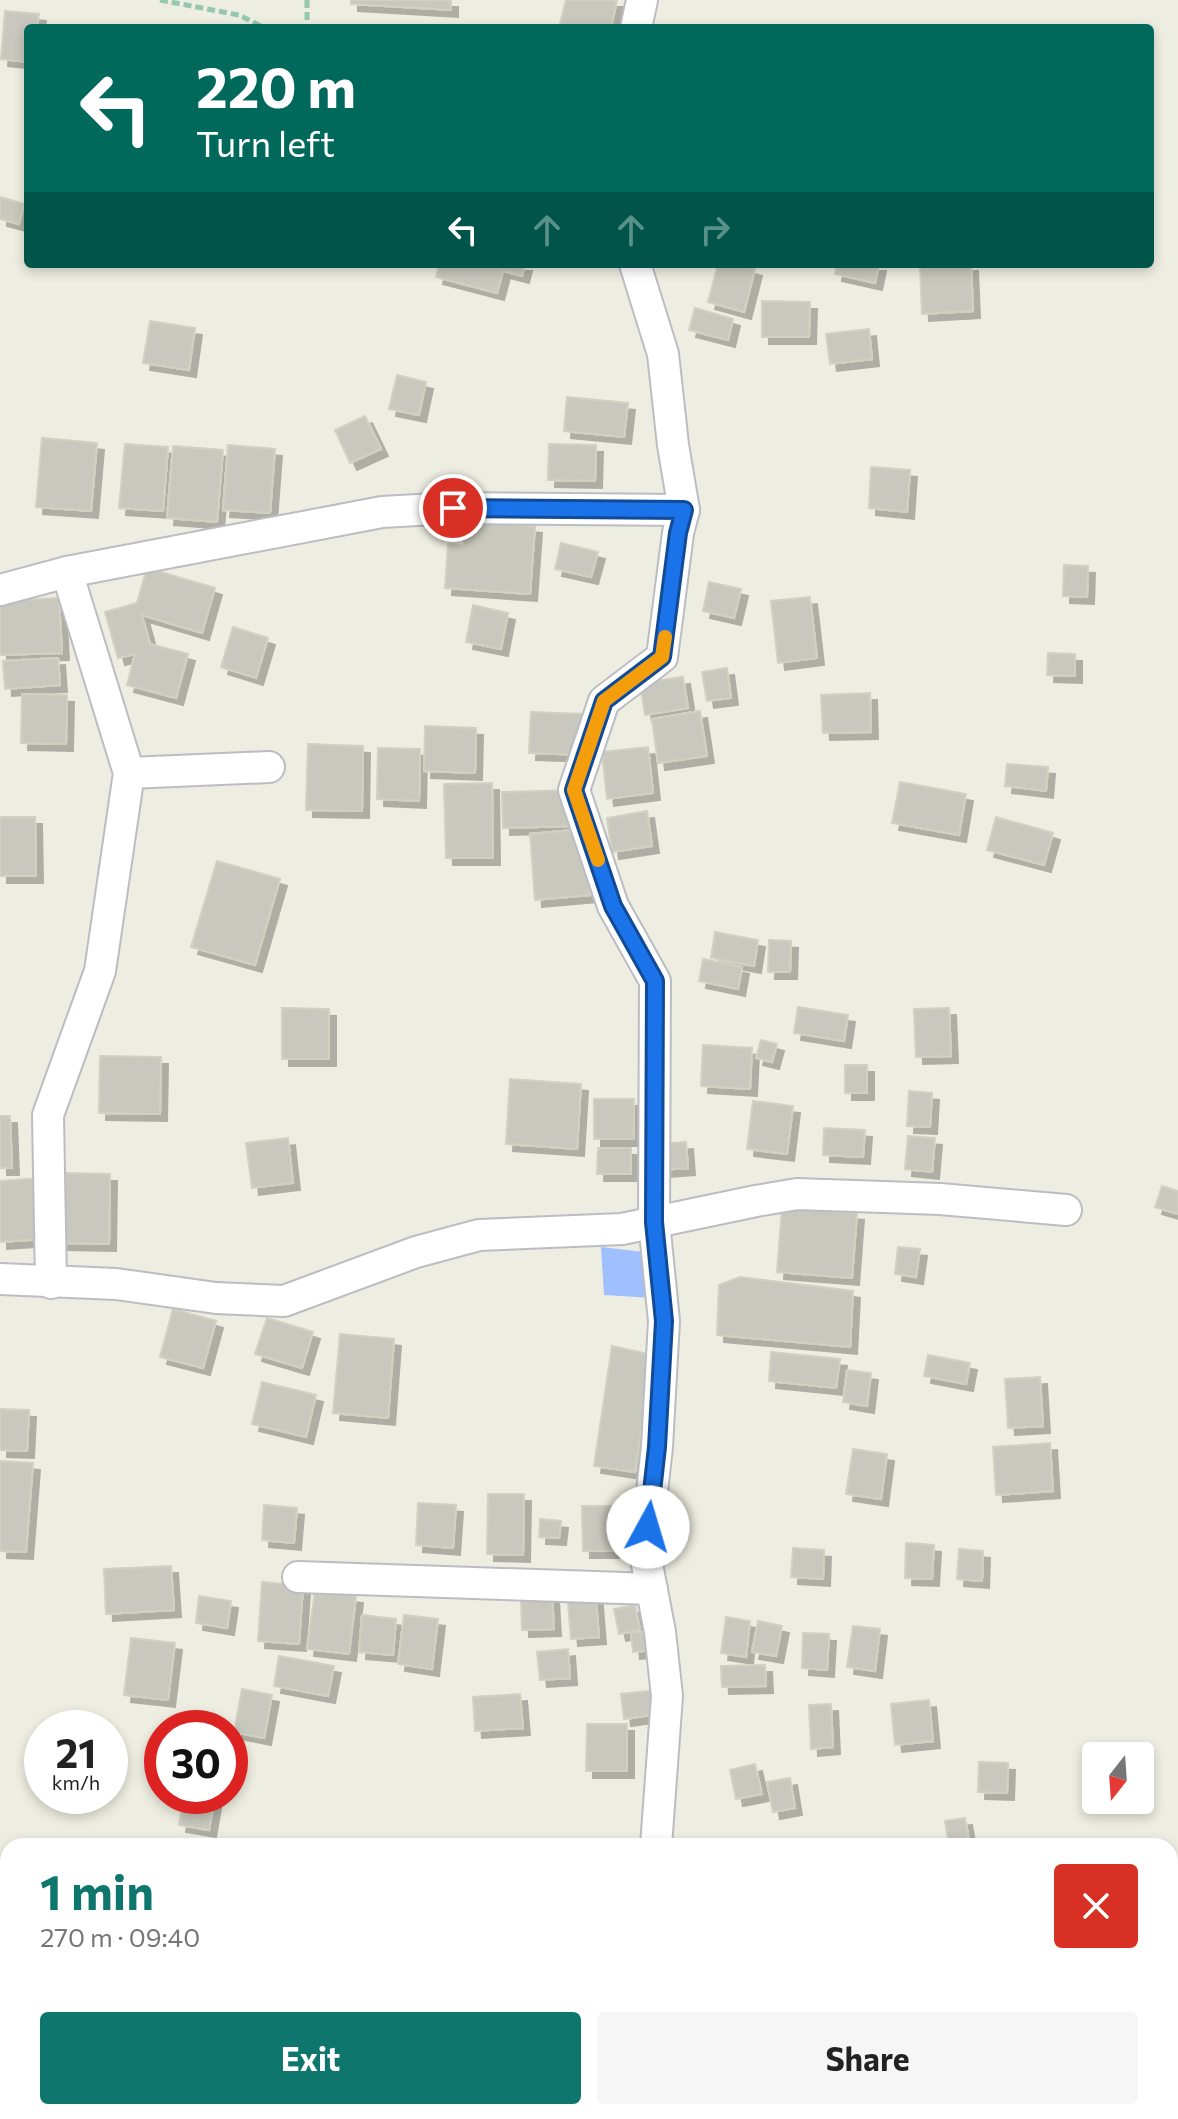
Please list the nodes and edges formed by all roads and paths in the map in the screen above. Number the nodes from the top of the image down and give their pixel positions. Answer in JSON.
{"nodes":[{"id":1,"x":160,"y":0,"type":"edge"},
{"id":2,"x":307,"y":0,"type":"edge"},
{"id":3,"x":642,"y":0,"type":"edge"},
{"id":4,"x":257,"y":24,"type":"edge"},
{"id":5,"x":307,"y":24,"type":"edge"},
{"id":6,"x":637,"y":24,"type":"edge"},
{"id":7,"x":636,"y":268,"type":"edge"},
{"id":8,"x":684,"y":510,"type":"junction"},
{"id":9,"x":67,"y":572,"type":"junction"},
{"id":10,"x":0,"y":590,"type":"edge"},
{"id":11,"x":269,"y":767,"type":"dead end"},
{"id":12,"x":129,"y":773,"type":"junction"},
{"id":13,"x":1066,"y":1210,"type":"dead end"},
{"id":14,"x":654,"y":1222,"type":"junction"},
{"id":15,"x":0,"y":1279,"type":"edge"},
{"id":16,"x":51,"y":1283,"type":"junction"},
{"id":17,"x":298,"y":1577,"type":"dead end"},
{"id":18,"x":652,"y":1589,"type":"junction"},
{"id":19,"x":657,"y":1838,"type":"edge"}],
"edges":[{"from":1,"to":4,"type":"path"},
{"from":2,"to":5,"type":"path"},
{"from":3,"to":6,"type":"street"},
{"from":7,"to":8,"type":"street"},
{"from":8,"to":9,"type":"street"},
{"from":8,"to":14,"type":"street"},
{"from":9,"to":10,"type":"street"},
{"from":9,"to":12,"type":"street"},
{"from":11,"to":12,"type":"street"},
{"from":12,"to":16,"type":"street"},
{"from":13,"to":14,"type":"street"},
{"from":14,"to":16,"type":"street"},
{"from":14,"to":18,"type":"street"},
{"from":15,"to":16,"type":"street"},
{"from":17,"to":18,"type":"street"},
{"from":18,"to":19,"type":"street"}]}
